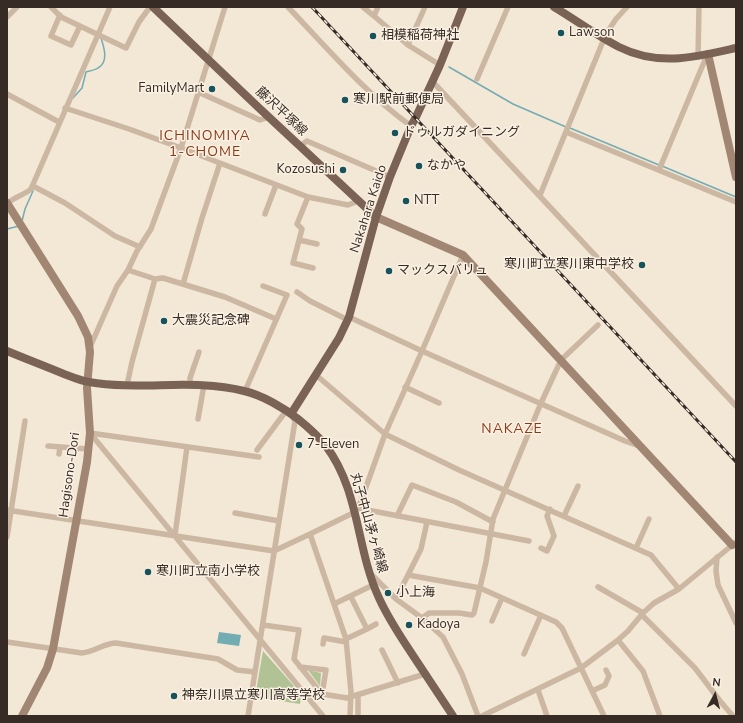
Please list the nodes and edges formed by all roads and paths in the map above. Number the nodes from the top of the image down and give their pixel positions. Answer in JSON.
{"nodes":[{"id":1,"x":17,"y":7,"type":"edge"},
{"id":2,"x":51,"y":7,"type":"edge"},
{"id":3,"x":110,"y":7,"type":"edge"},
{"id":4,"x":225,"y":7,"type":"edge"},
{"id":5,"x":288,"y":7,"type":"edge"},
{"id":6,"x":362,"y":7,"type":"edge"},
{"id":7,"x":378,"y":7,"type":"edge"},
{"id":8,"x":425,"y":7,"type":"edge"},
{"id":9,"x":463,"y":7,"type":"edge"},
{"id":10,"x":508,"y":7,"type":"edge"},
{"id":11,"x":554,"y":7,"type":"edge"},
{"id":12,"x":627,"y":7,"type":"edge"},
{"id":13,"x":699,"y":7,"type":"edge"},
{"id":14,"x":153,"y":8,"type":"edge"},
{"id":15,"x":60,"y":15,"type":"junction"},
{"id":16,"x":374,"y":16,"type":"junction"},
{"id":17,"x":7,"y":17,"type":"edge"},
{"id":18,"x":80,"y":26,"type":"junction"},
{"id":19,"x":100,"y":36,"type":"junction"},
{"id":20,"x":605,"y":39,"type":"junction"},
{"id":21,"x":408,"y":45,"type":"junction"},
{"id":22,"x":736,"y":48,"type":"edge"},
{"id":23,"x":708,"y":54,"type":"junction"},
{"id":24,"x":698,"y":57,"type":"junction"},
{"id":25,"x":208,"y":60,"type":"junction"},
{"id":26,"x":440,"y":65,"type":"junction"},
{"id":27,"x":477,"y":79,"type":"dead end"},
{"id":28,"x":432,"y":81,"type":"junction"},
{"id":29,"x":198,"y":92,"type":"junction"},
{"id":30,"x":7,"y":94,"type":"edge"},
{"id":31,"x":65,"y":108,"type":"junction"},
{"id":32,"x":269,"y":117,"type":"junction"},
{"id":33,"x":59,"y":122,"type":"junction"},
{"id":34,"x":411,"y":126,"type":"junction"},
{"id":35,"x":568,"y":128,"type":"junction"},
{"id":36,"x":300,"y":146,"type":"junction"},
{"id":37,"x":181,"y":148,"type":"junction"},
{"id":38,"x":220,"y":163,"type":"junction"},
{"id":39,"x":659,"y":170,"type":"junction"},
{"id":40,"x":390,"y":177,"type":"junction"},
{"id":41,"x":736,"y":178,"type":"edge"},
{"id":42,"x":276,"y":185,"type":"junction"},
{"id":43,"x":33,"y":186,"type":"junction"},
{"id":44,"x":540,"y":195,"type":"junction"},
{"id":45,"x":308,"y":197,"type":"junction"},
{"id":46,"x":358,"y":201,"type":"junction"},
{"id":47,"x":736,"y":202,"type":"edge"},
{"id":48,"x":7,"y":203,"type":"edge"},
{"id":49,"x":265,"y":214,"type":"dead end"},
{"id":50,"x":376,"y":217,"type":"junction"},
{"id":51,"x":299,"y":240,"type":"junction"},
{"id":52,"x":317,"y":244,"type":"dead end"},
{"id":53,"x":140,"y":247,"type":"junction"},
{"id":54,"x":463,"y":255,"type":"junction"},
{"id":55,"x":313,"y":268,"type":"dead end"},
{"id":56,"x":128,"y":270,"type":"junction"},
{"id":57,"x":155,"y":279,"type":"junction"},
{"id":58,"x":183,"y":284,"type":"junction"},
{"id":59,"x":263,"y":286,"type":"dead end"},
{"id":60,"x":299,"y":296,"type":"dead end"},
{"id":61,"x":349,"y":318,"type":"junction"},
{"id":62,"x":276,"y":319,"type":"junction"},
{"id":63,"x":598,"y":325,"type":"dead end"},
{"id":64,"x":90,"y":348,"type":"junction"},
{"id":65,"x":7,"y":351,"type":"edge"},
{"id":66,"x":422,"y":351,"type":"junction"},
{"id":67,"x":199,"y":352,"type":"dead end"},
{"id":68,"x":190,"y":357,"type":"dead end"},
{"id":69,"x":196,"y":359,"type":"junction"},
{"id":70,"x":561,"y":360,"type":"junction"},
{"id":71,"x":316,"y":375,"type":"junction"},
{"id":72,"x":87,"y":382,"type":"junction"},
{"id":73,"x":127,"y":385,"type":"junction"},
{"id":74,"x":190,"y":385,"type":"junction"},
{"id":75,"x":204,"y":385,"type":"junction"},
{"id":76,"x":405,"y":387,"type":"junction"},
{"id":77,"x":245,"y":391,"type":"junction"},
{"id":78,"x":439,"y":403,"type":"dead end"},
{"id":79,"x":542,"y":403,"type":"junction"},
{"id":80,"x":736,"y":406,"type":"edge"},
{"id":81,"x":289,"y":412,"type":"junction"},
{"id":82,"x":197,"y":416,"type":"dead end"},
{"id":83,"x":25,"y":421,"type":"dead end"},
{"id":84,"x":90,"y":433,"type":"junction"},
{"id":85,"x":385,"y":434,"type":"junction"},
{"id":86,"x":48,"y":446,"type":"dead end"},
{"id":87,"x":640,"y":446,"type":"junction"},
{"id":88,"x":60,"y":447,"type":"junction"},
{"id":89,"x":187,"y":447,"type":"junction"},
{"id":90,"x":88,"y":449,"type":"junction"},
{"id":91,"x":257,"y":450,"type":"dead end"},
{"id":92,"x":59,"y":454,"type":"dead end"},
{"id":93,"x":259,"y":457,"type":"dead end"},
{"id":94,"x":578,"y":486,"type":"dead end"},
{"id":95,"x":505,"y":489,"type":"junction"},
{"id":96,"x":550,"y":509,"type":"junction"},
{"id":97,"x":9,"y":510,"type":"edge"},
{"id":98,"x":356,"y":510,"type":"junction"},
{"id":99,"x":238,"y":512,"type":"dead end"},
{"id":100,"x":397,"y":516,"type":"junction"},
{"id":101,"x":564,"y":516,"type":"junction"},
{"id":102,"x":649,"y":519,"type":"dead end"},
{"id":103,"x":76,"y":521,"type":"junction"},
{"id":104,"x":279,"y":521,"type":"junction"},
{"id":105,"x":427,"y":522,"type":"junction"},
{"id":106,"x":493,"y":522,"type":"junction"},
{"id":107,"x":552,"y":531,"type":"junction"},
{"id":108,"x":545,"y":533,"type":"dead end"},
{"id":109,"x":312,"y":534,"type":"junction"},
{"id":110,"x":490,"y":534,"type":"junction"},
{"id":111,"x":175,"y":536,"type":"junction"},
{"id":112,"x":7,"y":537,"type":"edge"},
{"id":113,"x":529,"y":541,"type":"dead end"},
{"id":114,"x":734,"y":543,"type":"edge"},
{"id":115,"x":541,"y":548,"type":"dead end"},
{"id":116,"x":636,"y":548,"type":"junction"},
{"id":117,"x":274,"y":551,"type":"junction"},
{"id":118,"x":716,"y":557,"type":"junction"},
{"id":119,"x":369,"y":573,"type":"junction"},
{"id":120,"x":408,"y":575,"type":"junction"},
{"id":121,"x":373,"y":585,"type":"junction"},
{"id":122,"x":614,"y":587,"type":"dead end"},
{"id":123,"x":480,"y":588,"type":"junction"},
{"id":124,"x":598,"y":588,"type":"dead end"},
{"id":125,"x":679,"y":589,"type":"junction"},
{"id":126,"x":611,"y":594,"type":"junction"},
{"id":127,"x":626,"y":594,"type":"dead end"},
{"id":128,"x":351,"y":597,"type":"junction"},
{"id":129,"x":502,"y":598,"type":"junction"},
{"id":130,"x":396,"y":599,"type":"junction"},
{"id":131,"x":622,"y":600,"type":"junction"},
{"id":132,"x":336,"y":604,"type":"junction"},
{"id":133,"x":424,"y":609,"type":"dead end"},
{"id":134,"x":429,"y":613,"type":"junction"},
{"id":135,"x":642,"y":614,"type":"junction"},
{"id":136,"x":541,"y":615,"type":"junction"},
{"id":137,"x":422,"y":618,"type":"junction"},
{"id":138,"x":492,"y":621,"type":"dead end"},
{"id":139,"x":736,"y":623,"type":"edge"},
{"id":140,"x":376,"y":624,"type":"dead end"},
{"id":141,"x":263,"y":625,"type":"junction"},
{"id":142,"x":366,"y":629,"type":"junction"},
{"id":143,"x":347,"y":639,"type":"junction"},
{"id":144,"x":618,"y":640,"type":"junction"},
{"id":145,"x":261,"y":641,"type":"junction"},
{"id":146,"x":7,"y":642,"type":"edge"},
{"id":147,"x":323,"y":644,"type":"dead end"},
{"id":148,"x":52,"y":649,"type":"junction"},
{"id":149,"x":391,"y":652,"type":"dead end"},
{"id":150,"x":524,"y":654,"type":"dead end"},
{"id":151,"x":300,"y":667,"type":"junction"},
{"id":152,"x":581,"y":668,"type":"junction"},
{"id":153,"x":606,"y":670,"type":"dead end"},
{"id":154,"x":255,"y":672,"type":"junction"},
{"id":155,"x":425,"y":674,"type":"junction"},
{"id":156,"x":398,"y":683,"type":"junction"},
{"id":157,"x":538,"y":690,"type":"junction"},
{"id":158,"x":592,"y":691,"type":"junction"},
{"id":159,"x":322,"y":694,"type":"junction"},
{"id":160,"x":354,"y":696,"type":"junction"},
{"id":161,"x":22,"y":716,"type":"edge"},
{"id":162,"x":248,"y":716,"type":"edge"},
{"id":163,"x":323,"y":716,"type":"edge"},
{"id":164,"x":350,"y":716,"type":"edge"},
{"id":165,"x":358,"y":716,"type":"edge"},
{"id":166,"x":453,"y":716,"type":"edge"},
{"id":167,"x":478,"y":716,"type":"edge"},
{"id":168,"x":482,"y":716,"type":"edge"},
{"id":169,"x":547,"y":716,"type":"edge"},
{"id":170,"x":604,"y":716,"type":"edge"},
{"id":171,"x":660,"y":716,"type":"edge"},
{"id":172,"x":733,"y":716,"type":"edge"}],
"edges":[{"from":1,"to":17,"type":"street"},
{"from":2,"to":15,"type":"street"},
{"from":3,"to":19,"type":"street"},
{"from":4,"to":25,"type":"street"},
{"from":5,"to":34,"type":"street"},
{"from":6,"to":16,"type":"street"},
{"from":7,"to":16,"type":"street"},
{"from":8,"to":21,"type":"street"},
{"from":9,"to":26,"type":"main road","name":"Nakahara Kaido"},
{"from":10,"to":27,"type":"street"},
{"from":11,"to":20,"type":"main road"},
{"from":12,"to":20,"type":"street"},
{"from":13,"to":24,"type":"street"},
{"from":14,"to":19,"type":"street"},
{"from":14,"to":25,"type":"main road","name":"藤沢平塚線"},
{"from":15,"to":18,"type":"street"},
{"from":15,"to":18,"type":"street"},
{"from":16,"to":21,"type":"street"},
{"from":18,"to":19,"type":"street"},
{"from":19,"to":31,"type":"street"},
{"from":20,"to":24,"type":"main road"},
{"from":20,"to":35,"type":"street"},
{"from":21,"to":26,"type":"street"},
{"from":22,"to":23,"type":"main road"},
{"from":23,"to":24,"type":"main road"},
{"from":23,"to":39,"type":"street"},
{"from":23,"to":41,"type":"street"},
{"from":25,"to":29,"type":"street"},
{"from":25,"to":32,"type":"main road","name":"藤沢平塚線"},
{"from":26,"to":28,"type":"main road","name":"Nakahara Kaido"},
{"from":28,"to":34,"type":"main road","name":"Nakahara Kaido"},
{"from":28,"to":44,"type":"street"},
{"from":29,"to":32,"type":"street"},
{"from":29,"to":37,"type":"street"},
{"from":30,"to":33,"type":"street"},
{"from":31,"to":33,"type":"street"},
{"from":31,"to":37,"type":"street"},
{"from":32,"to":36,"type":"main road","name":"藤沢平塚線"},
{"from":33,"to":43,"type":"street"},
{"from":34,"to":40,"type":"main road","name":"Nakahara Kaido"},
{"from":35,"to":39,"type":"street"},
{"from":35,"to":44,"type":"street"},
{"from":36,"to":40,"type":"street"},
{"from":36,"to":46,"type":"main road","name":"藤沢平塚線"},
{"from":37,"to":38,"type":"street"},
{"from":37,"to":53,"type":"street"},
{"from":38,"to":42,"type":"street"},
{"from":38,"to":58,"type":"street"},
{"from":39,"to":47,"type":"street"},
{"from":40,"to":50,"type":"main road","name":"Nakahara Kaido"},
{"from":42,"to":45,"type":"street"},
{"from":42,"to":49,"type":"street"},
{"from":43,"to":48,"type":"street"},
{"from":43,"to":53,"type":"street"},
{"from":44,"to":80,"type":"street"},
{"from":45,"to":46,"type":"street"},
{"from":45,"to":51,"type":"street"},
{"from":46,"to":50,"type":"main road","name":"藤沢平塚線"},
{"from":48,"to":64,"type":"street","name":"Hagisono-Dori"},
{"from":50,"to":54,"type":"street"},
{"from":50,"to":61,"type":"main road","name":"Nakahara Kaido"},
{"from":51,"to":52,"type":"street"},
{"from":51,"to":55,"type":"street"},
{"from":53,"to":56,"type":"street"},
{"from":54,"to":66,"type":"street"},
{"from":54,"to":70,"type":"street"},
{"from":56,"to":57,"type":"street"},
{"from":56,"to":64,"type":"street"},
{"from":57,"to":58,"type":"street"},
{"from":57,"to":73,"type":"street"},
{"from":58,"to":62,"type":"street"},
{"from":59,"to":62,"type":"street"},
{"from":60,"to":61,"type":"street"},
{"from":61,"to":66,"type":"street"},
{"from":61,"to":71,"type":"main road","name":"Nakahara Kaido"},
{"from":62,"to":77,"type":"street"},
{"from":63,"to":70,"type":"street"},
{"from":64,"to":72,"type":"street","name":"Hagisono-Dori"},
{"from":65,"to":72,"type":"main road","name":"丸子中山茅ヶ崎線"},
{"from":66,"to":76,"type":"street"},
{"from":66,"to":79,"type":"street"},
{"from":67,"to":69,"type":"street"},
{"from":68,"to":69,"type":"street"},
{"from":69,"to":74,"type":"street"},
{"from":70,"to":79,"type":"street"},
{"from":70,"to":87,"type":"street"},
{"from":71,"to":81,"type":"main road","name":"Nakahara Kaido"},
{"from":71,"to":85,"type":"street"},
{"from":72,"to":73,"type":"main road","name":"丸子中山茅ヶ崎線"},
{"from":72,"to":84,"type":"street","name":"Hagisono-Dori"},
{"from":73,"to":74,"type":"main road","name":"丸子中山茅ヶ崎線"},
{"from":74,"to":75,"type":"main road","name":"丸子中山茅ヶ崎線"},
{"from":75,"to":77,"type":"main road","name":"丸子中山茅ヶ崎線"},
{"from":75,"to":82,"type":"street"},
{"from":76,"to":78,"type":"street"},
{"from":76,"to":85,"type":"street"},
{"from":77,"to":81,"type":"main road","name":"丸子中山茅ヶ崎線"},
{"from":79,"to":87,"type":"street"},
{"from":79,"to":95,"type":"street"},
{"from":81,"to":91,"type":"street"},
{"from":81,"to":98,"type":"main road","name":"丸子中山茅ヶ崎線"},
{"from":81,"to":104,"type":"street"},
{"from":83,"to":97,"type":"street"},
{"from":84,"to":89,"type":"street"},
{"from":84,"to":90,"type":"street","name":"Hagisono-Dori"},
{"from":84,"to":111,"type":"street"},
{"from":85,"to":95,"type":"street"},
{"from":85,"to":98,"type":"street"},
{"from":86,"to":88,"type":"street"},
{"from":87,"to":114,"type":"street"},
{"from":88,"to":90,"type":"street"},
{"from":88,"to":92,"type":"street"},
{"from":89,"to":93,"type":"street"},
{"from":89,"to":111,"type":"street"},
{"from":90,"to":103,"type":"street","name":"Hagisono-Dori"},
{"from":94,"to":101,"type":"street"},
{"from":95,"to":96,"type":"street"},
{"from":95,"to":106,"type":"street"},
{"from":96,"to":101,"type":"street"},
{"from":96,"to":107,"type":"street"},
{"from":97,"to":103,"type":"street"},
{"from":97,"to":112,"type":"street"},
{"from":98,"to":100,"type":"street"},
{"from":98,"to":109,"type":"street"},
{"from":98,"to":119,"type":"main road","name":"丸子中山茅ヶ崎線"},
{"from":99,"to":104,"type":"street"},
{"from":100,"to":105,"type":"street"},
{"from":100,"to":106,"type":"street"},
{"from":101,"to":116,"type":"street"},
{"from":102,"to":116,"type":"street"},
{"from":103,"to":111,"type":"street"},
{"from":103,"to":148,"type":"street","name":"Hagisono-Dori"},
{"from":104,"to":117,"type":"street"},
{"from":105,"to":110,"type":"street"},
{"from":105,"to":120,"type":"street"},
{"from":106,"to":110,"type":"street"},
{"from":107,"to":108,"type":"street"},
{"from":107,"to":115,"type":"street"},
{"from":109,"to":117,"type":"street"},
{"from":109,"to":132,"type":"street"},
{"from":110,"to":113,"type":"street"},
{"from":110,"to":123,"type":"street"},
{"from":111,"to":117,"type":"street"},
{"from":111,"to":145,"type":"street"},
{"from":114,"to":118,"type":"street"},
{"from":116,"to":125,"type":"street"},
{"from":117,"to":141,"type":"street"},
{"from":118,"to":125,"type":"street"},
{"from":118,"to":139,"type":"street"},
{"from":119,"to":121,"type":"main road","name":"丸子中山茅ヶ崎線"},
{"from":119,"to":130,"type":"street"},
{"from":120,"to":123,"type":"street"},
{"from":120,"to":130,"type":"street"},
{"from":121,"to":128,"type":"street"},
{"from":121,"to":155,"type":"main road","name":"丸子中山茅ヶ崎線"},
{"from":122,"to":126,"type":"street"},
{"from":123,"to":129,"type":"street"},
{"from":123,"to":134,"type":"street"},
{"from":124,"to":126,"type":"street"},
{"from":125,"to":135,"type":"street"},
{"from":126,"to":131,"type":"street"},
{"from":127,"to":131,"type":"street"},
{"from":128,"to":132,"type":"street"},
{"from":128,"to":142,"type":"street"},
{"from":129,"to":136,"type":"street"},
{"from":129,"to":138,"type":"street"},
{"from":130,"to":137,"type":"street"},
{"from":131,"to":135,"type":"street"},
{"from":132,"to":143,"type":"street"},
{"from":133,"to":134,"type":"street"},
{"from":134,"to":137,"type":"street"},
{"from":135,"to":144,"type":"street"},
{"from":135,"to":172,"type":"street"},
{"from":136,"to":150,"type":"street"},
{"from":136,"to":152,"type":"street"},
{"from":137,"to":167,"type":"street"},
{"from":140,"to":142,"type":"street"},
{"from":141,"to":145,"type":"street"},
{"from":141,"to":151,"type":"street"},
{"from":142,"to":143,"type":"street"},
{"from":143,"to":147,"type":"street"},
{"from":143,"to":160,"type":"street"},
{"from":144,"to":152,"type":"street"},
{"from":144,"to":171,"type":"street"},
{"from":145,"to":154,"type":"street"},
{"from":145,"to":163,"type":"street"},
{"from":146,"to":148,"type":"street"},
{"from":148,"to":154,"type":"street"},
{"from":148,"to":161,"type":"street","name":"Hagisono-Dori"},
{"from":149,"to":156,"type":"street"},
{"from":151,"to":159,"type":"street"},
{"from":151,"to":159,"type":"street"},
{"from":152,"to":157,"type":"street"},
{"from":152,"to":158,"type":"street"},
{"from":153,"to":158,"type":"street"},
{"from":154,"to":162,"type":"street"},
{"from":155,"to":156,"type":"street"},
{"from":155,"to":166,"type":"main road","name":"丸子中山茅ヶ崎線"},
{"from":156,"to":160,"type":"street"},
{"from":157,"to":168,"type":"street"},
{"from":157,"to":169,"type":"street"},
{"from":158,"to":170,"type":"street"},
{"from":159,"to":160,"type":"street"},
{"from":160,"to":164,"type":"street"},
{"from":160,"to":165,"type":"street"}]}
